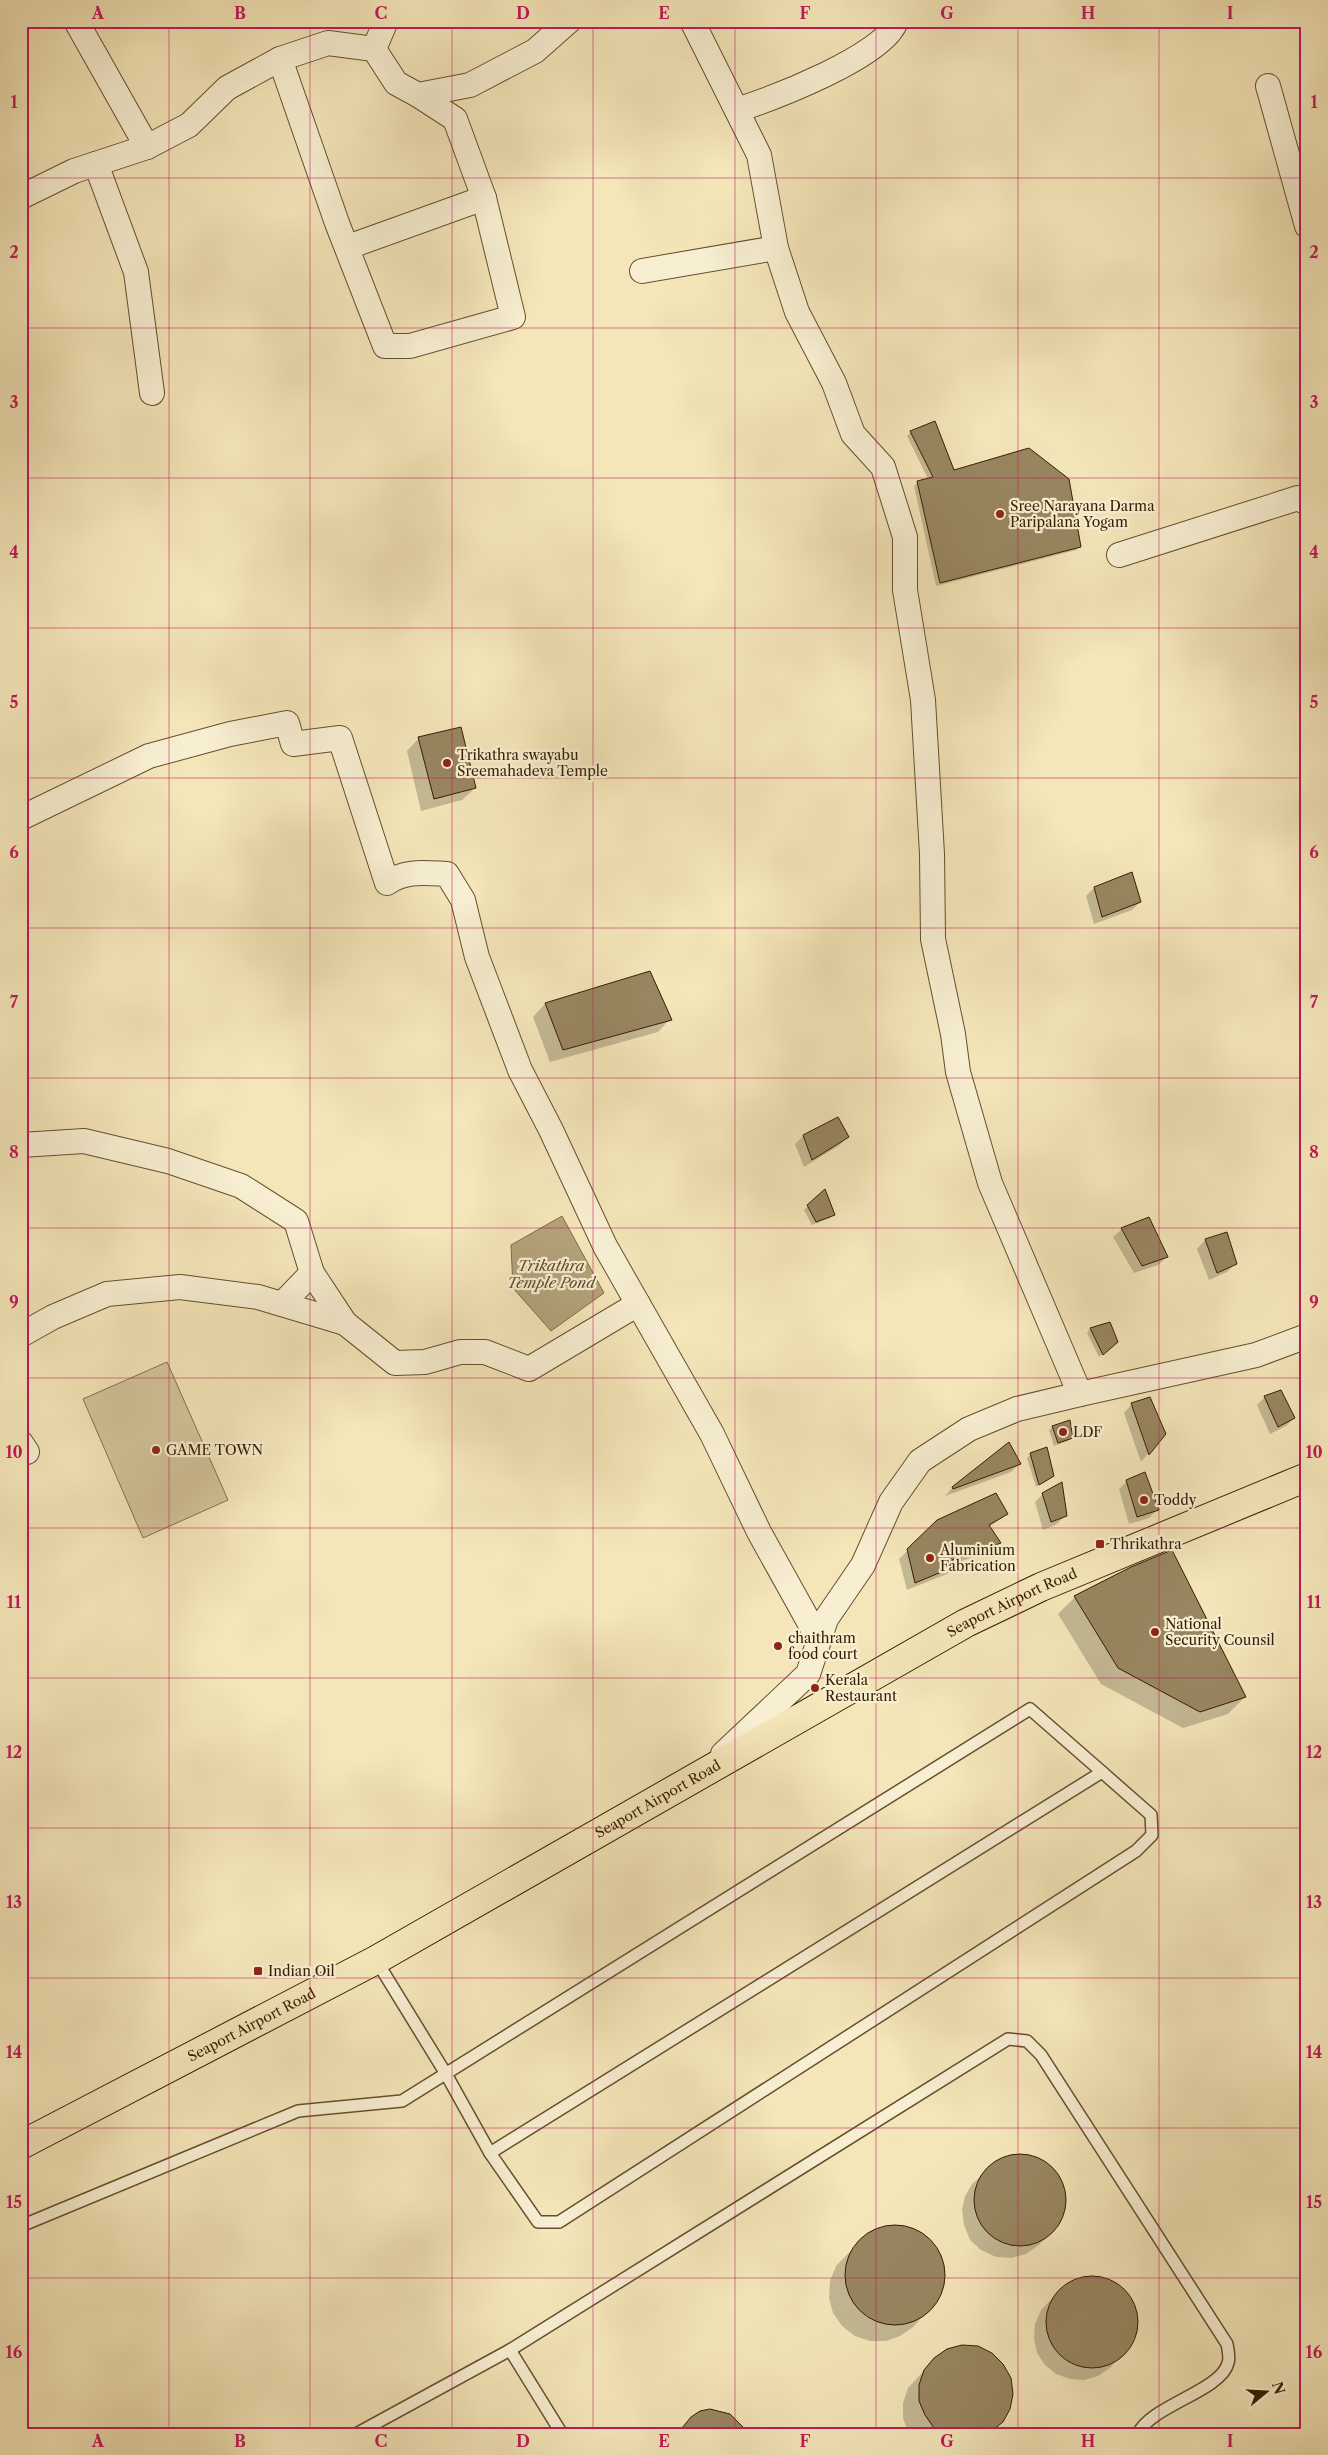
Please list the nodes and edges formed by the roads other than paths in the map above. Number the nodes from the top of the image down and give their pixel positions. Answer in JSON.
{"nodes":[{"id":1,"x":76,"y":21,"type":"edge"},
{"id":2,"x":386,"y":21,"type":"edge"},
{"id":3,"x":568,"y":21,"type":"edge"},
{"id":4,"x":692,"y":21,"type":"edge"},
{"id":5,"x":896,"y":21,"type":"edge"},
{"id":6,"x":374,"y":49,"type":"junction"},
{"id":7,"x":280,"y":58,"type":"junction"},
{"id":8,"x":1268,"y":86,"type":"dead end"},
{"id":9,"x":418,"y":95,"type":"junction"},
{"id":10,"x":737,"y":110,"type":"junction"},
{"id":11,"x":147,"y":147,"type":"junction"},
{"id":12,"x":96,"y":164,"type":"junction"},
{"id":13,"x":21,"y":197,"type":"edge"},
{"id":14,"x":484,"y":198,"type":"junction"},
{"id":15,"x":1307,"y":226,"type":"edge"},
{"id":16,"x":348,"y":248,"type":"junction"},
{"id":17,"x":776,"y":248,"type":"junction"},
{"id":18,"x":642,"y":271,"type":"dead end"},
{"id":19,"x":152,"y":393,"type":"dead end"},
{"id":20,"x":1307,"y":503,"type":"edge"},
{"id":21,"x":1119,"y":555,"type":"dead end"},
{"id":22,"x":21,"y":818,"type":"edge"},
{"id":23,"x":21,"y":1145,"type":"edge"},
{"id":24,"x":312,"y":1273,"type":"junction"},
{"id":25,"x":282,"y":1304,"type":"junction"},
{"id":26,"x":638,"y":1304,"type":"junction"},
{"id":27,"x":345,"y":1323,"type":"junction"},
{"id":28,"x":21,"y":1335,"type":"edge"},
{"id":29,"x":1307,"y":1336,"type":"edge"},
{"id":30,"x":1080,"y":1394,"type":"junction"},
{"id":31,"x":1307,"y":1477,"type":"edge"},
{"id":32,"x":819,"y":1640,"type":"junction"},
{"id":33,"x":1102,"y":1772,"type":"junction"},
{"id":34,"x":701,"y":1775,"type":"junction"},
{"id":35,"x":376,"y":1960,"type":"junction"},
{"id":36,"x":446,"y":2074,"type":"junction"},
{"id":37,"x":21,"y":2145,"type":"edge"},
{"id":38,"x":490,"y":2153,"type":"junction"},
{"id":39,"x":21,"y":2226,"type":"edge"},
{"id":40,"x":510,"y":2350,"type":"junction"},
{"id":41,"x":356,"y":2434,"type":"edge"},
{"id":42,"x":562,"y":2434,"type":"edge"},
{"id":43,"x":1138,"y":2434,"type":"edge"}],
"edges":[{"from":1,"to":11,"type":"street"},
{"from":2,"to":6,"type":"street"},
{"from":3,"to":9,"type":"street"},
{"from":4,"to":10,"type":"street"},
{"from":5,"to":10,"type":"street"},
{"from":6,"to":7,"type":"street"},
{"from":6,"to":9,"type":"street"},
{"from":7,"to":11,"type":"street"},
{"from":7,"to":16,"type":"street"},
{"from":8,"to":15,"type":"street"},
{"from":9,"to":14,"type":"street"},
{"from":10,"to":17,"type":"street"},
{"from":11,"to":12,"type":"street"},
{"from":12,"to":13,"type":"street"},
{"from":12,"to":19,"type":"street"},
{"from":14,"to":16,"type":"street"},
{"from":14,"to":16,"type":"street"},
{"from":17,"to":18,"type":"street"},
{"from":17,"to":30,"type":"street"},
{"from":20,"to":21,"type":"street"},
{"from":22,"to":26,"type":"street"},
{"from":23,"to":24,"type":"street"},
{"from":24,"to":25,"type":"street"},
{"from":24,"to":27,"type":"street"},
{"from":25,"to":27,"type":"street"},
{"from":25,"to":28,"type":"street"},
{"from":26,"to":27,"type":"street"},
{"from":26,"to":32,"type":"street"},
{"from":29,"to":30,"type":"street"},
{"from":30,"to":32,"type":"street"},
{"from":31,"to":34,"type":"main road","name":"Seaport Airport Road"},
{"from":32,"to":34,"type":"street"},
{"from":33,"to":36,"type":"lane"},
{"from":33,"to":38,"type":"lane"},
{"from":33,"to":38,"type":"lane"},
{"from":34,"to":35,"type":"main road","name":"Seaport Airport Road"},
{"from":35,"to":36,"type":"lane"},
{"from":35,"to":37,"type":"main road","name":"Seaport Airport Road"},
{"from":36,"to":38,"type":"lane"},
{"from":36,"to":39,"type":"lane"},
{"from":40,"to":41,"type":"lane"},
{"from":40,"to":42,"type":"lane"},
{"from":40,"to":43,"type":"lane"}]}
